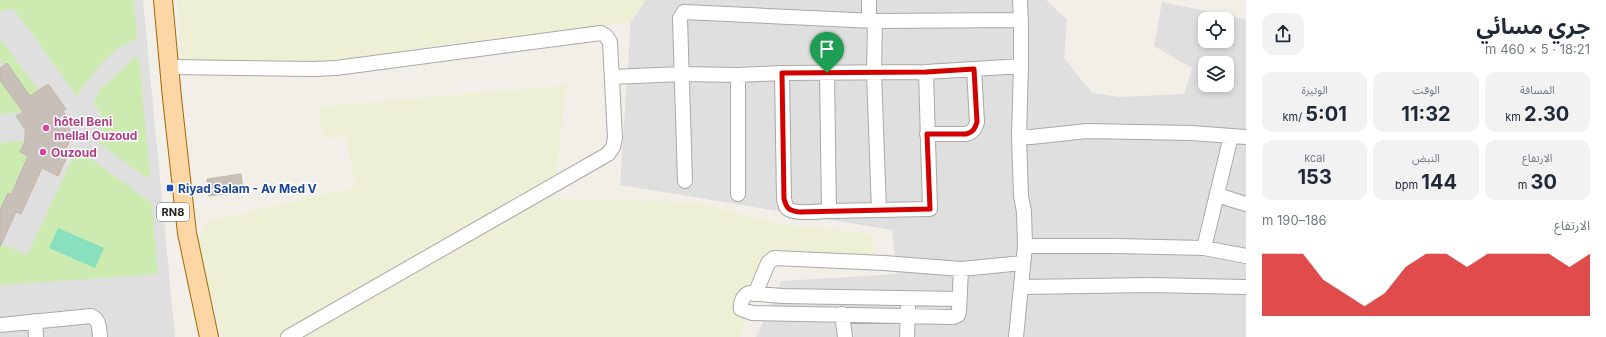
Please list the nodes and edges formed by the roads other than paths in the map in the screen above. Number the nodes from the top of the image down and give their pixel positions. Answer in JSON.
{"nodes":[{"id":1,"x":151,"y":0,"type":"edge"},
{"id":2,"x":163,"y":0,"type":"edge"},
{"id":3,"x":870,"y":0,"type":"edge"},
{"id":4,"x":1020,"y":0,"type":"edge"},
{"id":5,"x":872,"y":20,"type":"junction"},
{"id":6,"x":1021,"y":20,"type":"junction"},
{"id":7,"x":1021,"y":66,"type":"junction"},
{"id":8,"x":169,"y":67,"type":"junction"},
{"id":9,"x":974,"y":69,"type":"junction"},
{"id":10,"x":874,"y":72,"type":"junction"},
{"id":11,"x":926,"y":72,"type":"junction"},
{"id":12,"x":782,"y":73,"type":"junction"},
{"id":13,"x":827,"y":73,"type":"junction"},
{"id":14,"x":682,"y":74,"type":"junction"},
{"id":15,"x":738,"y":75,"type":"junction"},
{"id":16,"x":612,"y":77,"type":"junction"},
{"id":17,"x":927,"y":134,"type":"junction"},
{"id":18,"x":1019,"y":136,"type":"junction"},
{"id":19,"x":1231,"y":136,"type":"junction"},
{"id":20,"x":1246,"y":137,"type":"edge"},
{"id":21,"x":685,"y":181,"type":"dead end"},
{"id":22,"x":738,"y":194,"type":"dead end"},
{"id":23,"x":1217,"y":195,"type":"junction"},
{"id":24,"x":1246,"y":204,"type":"edge"},
{"id":25,"x":878,"y":210,"type":"junction"},
{"id":26,"x":829,"y":211,"type":"junction"},
{"id":27,"x":1025,"y":246,"type":"junction"},
{"id":28,"x":1204,"y":248,"type":"junction"},
{"id":29,"x":1246,"y":256,"type":"edge"},
{"id":30,"x":1023,"y":263,"type":"junction"},
{"id":31,"x":961,"y":269,"type":"junction"},
{"id":32,"x":1021,"y":287,"type":"junction"},
{"id":33,"x":1246,"y":288,"type":"edge"},
{"id":34,"x":755,"y":294,"type":"junction"},
{"id":35,"x":908,"y":298,"type":"junction"},
{"id":36,"x":959,"y":299,"type":"junction"},
{"id":37,"x":842,"y":314,"type":"junction"},
{"id":38,"x":908,"y":316,"type":"junction"},
{"id":39,"x":35,"y":321,"type":"junction"},
{"id":40,"x":0,"y":325,"type":"edge"},
{"id":41,"x":36,"y":337,"type":"edge"},
{"id":42,"x":100,"y":337,"type":"edge"},
{"id":43,"x":196,"y":337,"type":"edge"},
{"id":44,"x":209,"y":337,"type":"edge"},
{"id":45,"x":288,"y":337,"type":"edge"},
{"id":46,"x":845,"y":337,"type":"edge"},
{"id":47,"x":907,"y":337,"type":"edge"},
{"id":48,"x":1016,"y":337,"type":"edge"}],
"edges":[{"from":1,"to":43,"type":"main road","number":"RN8"},
{"from":2,"to":8,"type":"main road","number":"RN8"},
{"from":3,"to":5,"type":"street"},
{"from":4,"to":6,"type":"street"},
{"from":5,"to":6,"type":"street"},
{"from":5,"to":10,"type":"street"},
{"from":5,"to":14,"type":"street"},
{"from":6,"to":7,"type":"street"},
{"from":7,"to":9,"type":"street"},
{"from":7,"to":18,"type":"street"},
{"from":8,"to":16,"type":"street"},
{"from":8,"to":44,"type":"main road","number":"RN8"},
{"from":9,"to":11,"type":"street"},
{"from":9,"to":17,"type":"street"},
{"from":10,"to":11,"type":"street"},
{"from":10,"to":13,"type":"street"},
{"from":10,"to":25,"type":"street"},
{"from":11,"to":17,"type":"street"},
{"from":12,"to":13,"type":"street"},
{"from":12,"to":15,"type":"street"},
{"from":12,"to":26,"type":"street"},
{"from":13,"to":26,"type":"street"},
{"from":14,"to":15,"type":"street"},
{"from":14,"to":16,"type":"street"},
{"from":14,"to":21,"type":"street"},
{"from":15,"to":22,"type":"street"},
{"from":16,"to":45,"type":"street"},
{"from":17,"to":25,"type":"street"},
{"from":18,"to":19,"type":"street"},
{"from":18,"to":27,"type":"street"},
{"from":19,"to":20,"type":"street"},
{"from":19,"to":23,"type":"street"},
{"from":23,"to":24,"type":"street"},
{"from":23,"to":28,"type":"street"},
{"from":25,"to":26,"type":"street"},
{"from":27,"to":28,"type":"street"},
{"from":27,"to":30,"type":"street"},
{"from":28,"to":29,"type":"street"},
{"from":30,"to":31,"type":"street"},
{"from":30,"to":32,"type":"street"},
{"from":31,"to":34,"type":"street"},
{"from":31,"to":36,"type":"street"},
{"from":32,"to":33,"type":"street"},
{"from":32,"to":48,"type":"street"},
{"from":34,"to":35,"type":"street"},
{"from":34,"to":37,"type":"street"},
{"from":35,"to":36,"type":"street"},
{"from":35,"to":38,"type":"street"},
{"from":36,"to":38,"type":"street"},
{"from":37,"to":38,"type":"street"},
{"from":37,"to":46,"type":"street"},
{"from":38,"to":47,"type":"street"},
{"from":39,"to":40,"type":"street"},
{"from":39,"to":41,"type":"street"},
{"from":39,"to":42,"type":"street"}]}
